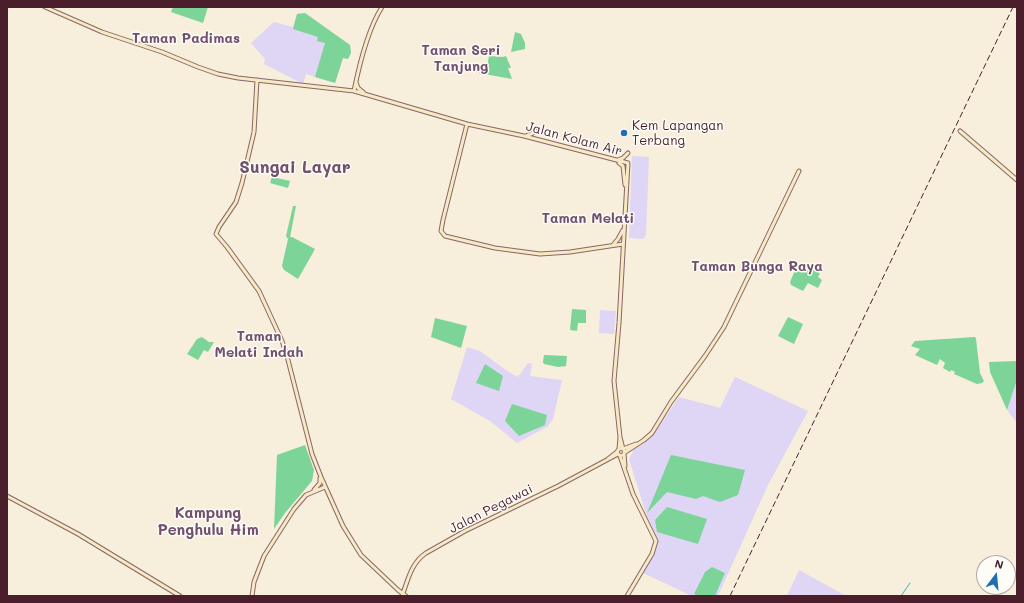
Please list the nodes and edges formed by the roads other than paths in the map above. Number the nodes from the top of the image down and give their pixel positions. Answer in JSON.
{"nodes":[{"id":1,"x":45,"y":7,"type":"edge"},
{"id":2,"x":382,"y":7,"type":"edge"},
{"id":3,"x":257,"y":80,"type":"junction"},
{"id":4,"x":356,"y":81,"type":"junction"},
{"id":5,"x":354,"y":91,"type":"junction"},
{"id":6,"x":365,"y":94,"type":"junction"},
{"id":7,"x":467,"y":124,"type":"junction"},
{"id":8,"x":535,"y":129,"type":"dead end"},
{"id":9,"x":960,"y":131,"type":"dead end"},
{"id":10,"x":524,"y":136,"type":"junction"},
{"id":11,"x":628,"y":153,"type":"dead end"},
{"id":12,"x":615,"y":160,"type":"junction"},
{"id":13,"x":799,"y":171,"type":"dead end"},
{"id":14,"x":1017,"y":180,"type":"edge"},
{"id":15,"x":626,"y":191,"type":"junction"},
{"id":16,"x":623,"y":229,"type":"junction"},
{"id":17,"x":623,"y":244,"type":"junction"},
{"id":18,"x":613,"y":245,"type":"junction"},
{"id":19,"x":621,"y":452,"type":"junction"},
{"id":20,"x":320,"y":477,"type":"junction"},
{"id":21,"x":325,"y":487,"type":"junction"},
{"id":22,"x":313,"y":491,"type":"junction"},
{"id":23,"x":7,"y":496,"type":"edge"},
{"id":24,"x":404,"y":595,"type":"edge"},
{"id":25,"x":180,"y":596,"type":"edge"},
{"id":26,"x":252,"y":596,"type":"edge"},
{"id":27,"x":627,"y":596,"type":"edge"}],
"edges":[{"from":1,"to":3,"type":"street","name":"Jalan Kolam Air"},
{"from":2,"to":4,"type":"street"},
{"from":3,"to":5,"type":"street","name":"Jalan Kolam Air"},
{"from":3,"to":20,"type":"street"},
{"from":4,"to":5,"type":"street"},
{"from":4,"to":6,"type":"street"},
{"from":5,"to":6,"type":"street","name":"Jalan Kolam Air"},
{"from":6,"to":7,"type":"street","name":"Jalan Kolam Air"},
{"from":7,"to":10,"type":"street","name":"Jalan Kolam Air"},
{"from":7,"to":18,"type":"street"},
{"from":8,"to":10,"type":"street"},
{"from":9,"to":14,"type":"street"},
{"from":10,"to":12,"type":"street","name":"Jalan Kolam Air"},
{"from":11,"to":12,"type":"street"},
{"from":12,"to":15,"type":"street"},
{"from":12,"to":15,"type":"street","name":"Jalan Kolam Air"},
{"from":13,"to":19,"type":"street","name":"Jalan Pegawai"},
{"from":15,"to":16,"type":"street","name":"Jalan Kolam Air"},
{"from":16,"to":17,"type":"street","name":"Jalan Kolam Air"},
{"from":16,"to":18,"type":"street"},
{"from":17,"to":18,"type":"street"},
{"from":17,"to":19,"type":"street","name":"Jalan Kolam Air"},
{"from":19,"to":24,"type":"street","name":"Jalan Pegawai"},
{"from":19,"to":27,"type":"street"},
{"from":20,"to":21,"type":"street"},
{"from":20,"to":22,"type":"street"},
{"from":21,"to":22,"type":"street"},
{"from":21,"to":24,"type":"street"},
{"from":22,"to":26,"type":"street"},
{"from":23,"to":25,"type":"street"}]}
